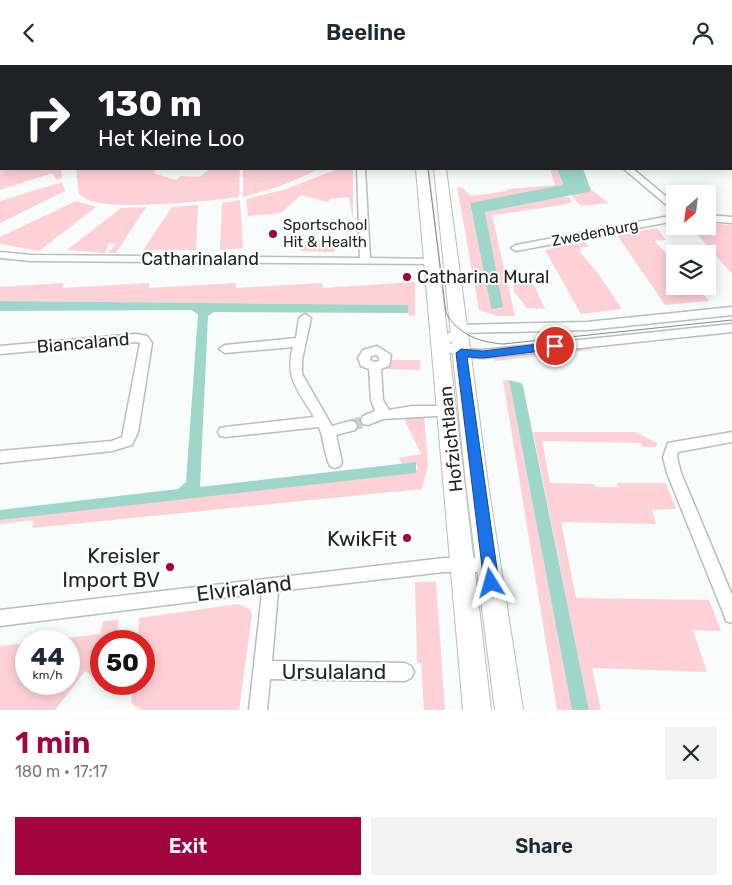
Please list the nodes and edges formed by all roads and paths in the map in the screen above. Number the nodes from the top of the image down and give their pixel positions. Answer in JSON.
{"nodes":[{"id":1,"x":362,"y":170,"type":"edge"},
{"id":2,"x":422,"y":170,"type":"edge"},
{"id":3,"x":440,"y":170,"type":"edge"},
{"id":4,"x":629,"y":170,"type":"edge"},
{"id":5,"x":666,"y":201,"type":"edge"},
{"id":6,"x":716,"y":219,"type":"edge"},
{"id":7,"x":666,"y":220,"type":"edge"},
{"id":8,"x":732,"y":220,"type":"edge"},
{"id":9,"x":516,"y":248,"type":"dead end"},
{"id":10,"x":0,"y":255,"type":"edge"},
{"id":11,"x":365,"y":260,"type":"junction"},
{"id":12,"x":430,"y":262,"type":"junction"},
{"id":13,"x":732,"y":311,"type":"edge"},
{"id":14,"x":305,"y":318,"type":"dead end"},
{"id":15,"x":587,"y":326,"type":"junction"},
{"id":16,"x":728,"y":328,"type":"edge"},
{"id":17,"x":460,"y":329,"type":"junction"},
{"id":18,"x":732,"y":340,"type":"edge"},
{"id":19,"x":300,"y":342,"type":"junction"},
{"id":20,"x":596,"y":342,"type":"junction"},
{"id":21,"x":440,"y":344,"type":"junction"},
{"id":22,"x":225,"y":349,"type":"dead end"},
{"id":23,"x":0,"y":350,"type":"edge"},
{"id":24,"x":461,"y":353,"type":"junction"},
{"id":25,"x":375,"y":367,"type":"dead end"},
{"id":26,"x":448,"y":411,"type":"junction"},
{"id":27,"x":383,"y":413,"type":"junction"},
{"id":28,"x":368,"y":419,"type":"tunnel mouth"},
{"id":29,"x":350,"y":426,"type":"tunnel mouth"},
{"id":30,"x":326,"y":427,"type":"junction"},
{"id":31,"x":225,"y":432,"type":"dead end"},
{"id":32,"x":732,"y":437,"type":"edge"},
{"id":33,"x":0,"y":457,"type":"edge"},
{"id":34,"x":335,"y":462,"type":"dead end"},
{"id":35,"x":463,"y":565,"type":"junction"},
{"id":36,"x":489,"y":565,"type":"junction"},
{"id":37,"x":271,"y":585,"type":"junction"},
{"id":38,"x":732,"y":615,"type":"edge"},
{"id":39,"x":0,"y":618,"type":"edge"},
{"id":40,"x":262,"y":670,"type":"junction"},
{"id":41,"x":406,"y":671,"type":"dead end"},
{"id":42,"x":258,"y":710,"type":"edge"},
{"id":43,"x":477,"y":710,"type":"edge"},
{"id":44,"x":509,"y":710,"type":"edge"}],
"edges":[{"from":1,"to":11,"type":"street"},
{"from":2,"to":12,"type":"main road","name":"Hofzichtlaan"},
{"from":3,"to":17,"type":"main road","name":"Hofzichtlaan"},
{"from":4,"to":5,"type":"street"},
{"from":6,"to":8,"type":"street"},
{"from":7,"to":9,"type":"street","name":"Zwedenburg"},
{"from":10,"to":11,"type":"street","name":"Catharinaland"},
{"from":11,"to":12,"type":"street","name":"Catharinaland"},
{"from":12,"to":21,"type":"main road","name":"Hofzichtlaan"},
{"from":13,"to":15,"type":"street"},
{"from":14,"to":19,"type":"street"},
{"from":15,"to":17,"type":"street"},
{"from":15,"to":20,"type":"street"},
{"from":16,"to":18,"type":"street"},
{"from":16,"to":20,"type":"street"},
{"from":17,"to":21,"type":"street"},
{"from":17,"to":24,"type":"main road","name":"Hofzichtlaan"},
{"from":19,"to":22,"type":"street"},
{"from":19,"to":30,"type":"street"},
{"from":20,"to":24,"type":"street"},
{"from":21,"to":24,"type":"street"},
{"from":21,"to":26,"type":"main road","name":"Hofzichtlaan"},
{"from":23,"to":33,"type":"street","name":"Biancaland"},
{"from":24,"to":36,"type":"main road","name":"Hofzichtlaan"},
{"from":25,"to":27,"type":"street"},
{"from":26,"to":27,"type":"street"},
{"from":26,"to":35,"type":"main road","name":"Hofzichtlaan"},
{"from":27,"to":28,"type":"street"},
{"from":29,"to":30,"type":"street"},
{"from":30,"to":31,"type":"street"},
{"from":30,"to":34,"type":"street"},
{"from":32,"to":38,"type":"street"},
{"from":35,"to":36,"type":"street","name":"Elviraland"},
{"from":35,"to":37,"type":"street","name":"Elviraland"},
{"from":35,"to":43,"type":"main road","name":"Hofzichtlaan"},
{"from":36,"to":44,"type":"main road","name":"Hofzichtlaan"},
{"from":37,"to":39,"type":"street","name":"Elviraland"},
{"from":37,"to":40,"type":"street","name":"Ursulaland"},
{"from":40,"to":41,"type":"street","name":"Ursulaland"},
{"from":40,"to":42,"type":"street","name":"Ursulaland"}]}
